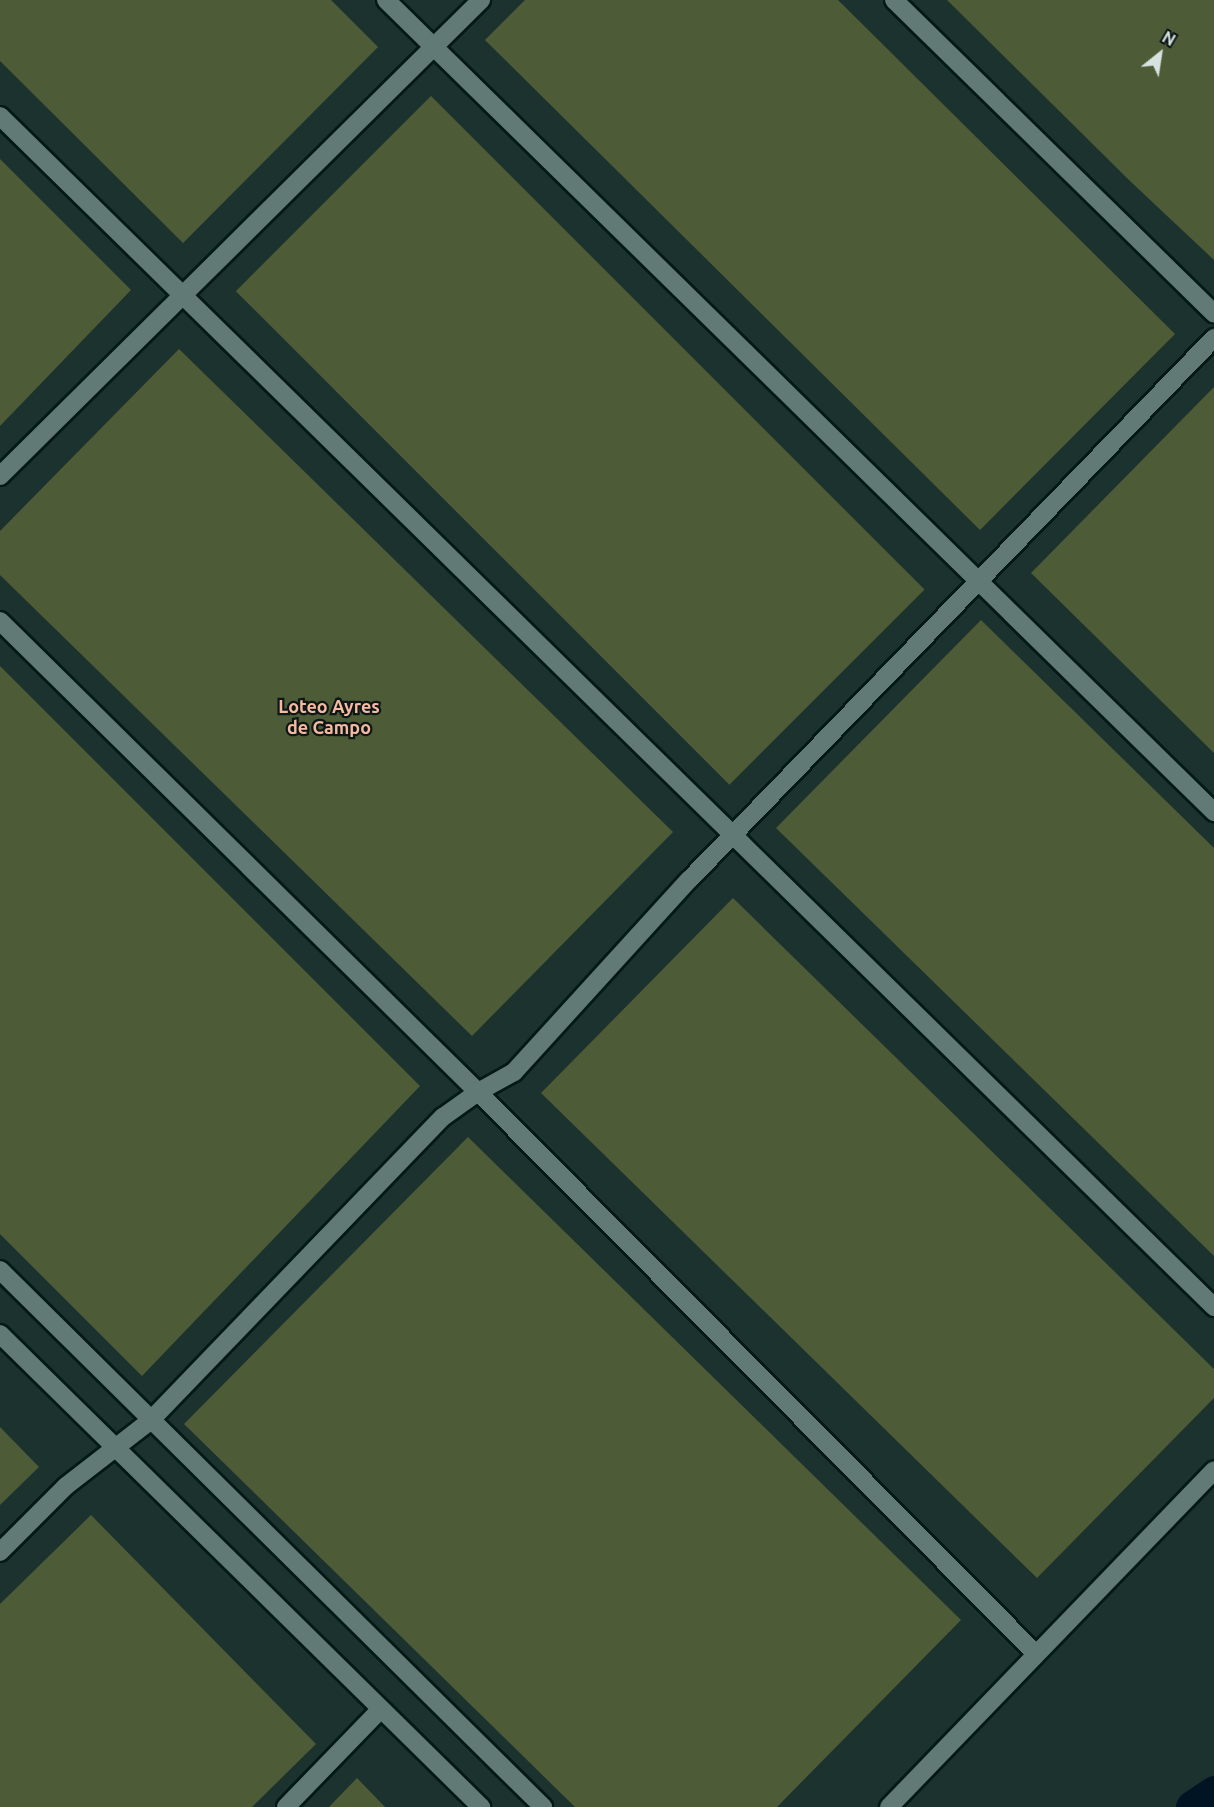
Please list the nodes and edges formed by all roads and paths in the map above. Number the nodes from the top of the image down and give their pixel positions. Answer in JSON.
{"nodes":[{"id":1,"x":386,"y":0,"type":"edge"},
{"id":2,"x":481,"y":0,"type":"edge"},
{"id":3,"x":894,"y":0,"type":"edge"},
{"id":4,"x":433,"y":47,"type":"junction"},
{"id":5,"x":0,"y":116,"type":"edge"},
{"id":6,"x":183,"y":295,"type":"junction"},
{"id":7,"x":1214,"y":313,"type":"edge"},
{"id":8,"x":1214,"y":338,"type":"edge"},
{"id":9,"x":0,"y":476,"type":"edge"},
{"id":10,"x":977,"y":582,"type":"junction"},
{"id":11,"x":0,"y":621,"type":"edge"},
{"id":12,"x":1214,"y":812,"type":"edge"},
{"id":13,"x":731,"y":836,"type":"junction"},
{"id":14,"x":478,"y":1092,"type":"junction"},
{"id":15,"x":0,"y":1270,"type":"edge"},
{"id":16,"x":1214,"y":1307,"type":"edge"},
{"id":17,"x":0,"y":1334,"type":"edge"},
{"id":18,"x":151,"y":1420,"type":"junction"},
{"id":19,"x":116,"y":1448,"type":"junction"},
{"id":20,"x":1214,"y":1470,"type":"edge"},
{"id":21,"x":0,"y":1552,"type":"edge"},
{"id":22,"x":1036,"y":1654,"type":"junction"},
{"id":23,"x":381,"y":1708,"type":"junction"},
{"id":24,"x":286,"y":1807,"type":"edge"},
{"id":25,"x":481,"y":1807,"type":"edge"},
{"id":26,"x":543,"y":1807,"type":"edge"},
{"id":27,"x":889,"y":1807,"type":"edge"}],
"edges":[{"from":1,"to":4,"type":"street"},
{"from":2,"to":4,"type":"street"},
{"from":3,"to":7,"type":"street"},
{"from":4,"to":6,"type":"street"},
{"from":4,"to":10,"type":"street"},
{"from":5,"to":6,"type":"street"},
{"from":6,"to":9,"type":"street"},
{"from":6,"to":13,"type":"street"},
{"from":8,"to":10,"type":"street"},
{"from":10,"to":12,"type":"street"},
{"from":10,"to":13,"type":"street"},
{"from":11,"to":14,"type":"street"},
{"from":13,"to":14,"type":"street"},
{"from":13,"to":16,"type":"street"},
{"from":14,"to":18,"type":"street"},
{"from":14,"to":22,"type":"street"},
{"from":15,"to":18,"type":"street"},
{"from":17,"to":19,"type":"street"},
{"from":18,"to":19,"type":"street"},
{"from":18,"to":26,"type":"street"},
{"from":19,"to":21,"type":"street"},
{"from":19,"to":23,"type":"street"},
{"from":20,"to":22,"type":"street"},
{"from":22,"to":27,"type":"street"},
{"from":23,"to":24,"type":"street"},
{"from":23,"to":25,"type":"street"}]}
